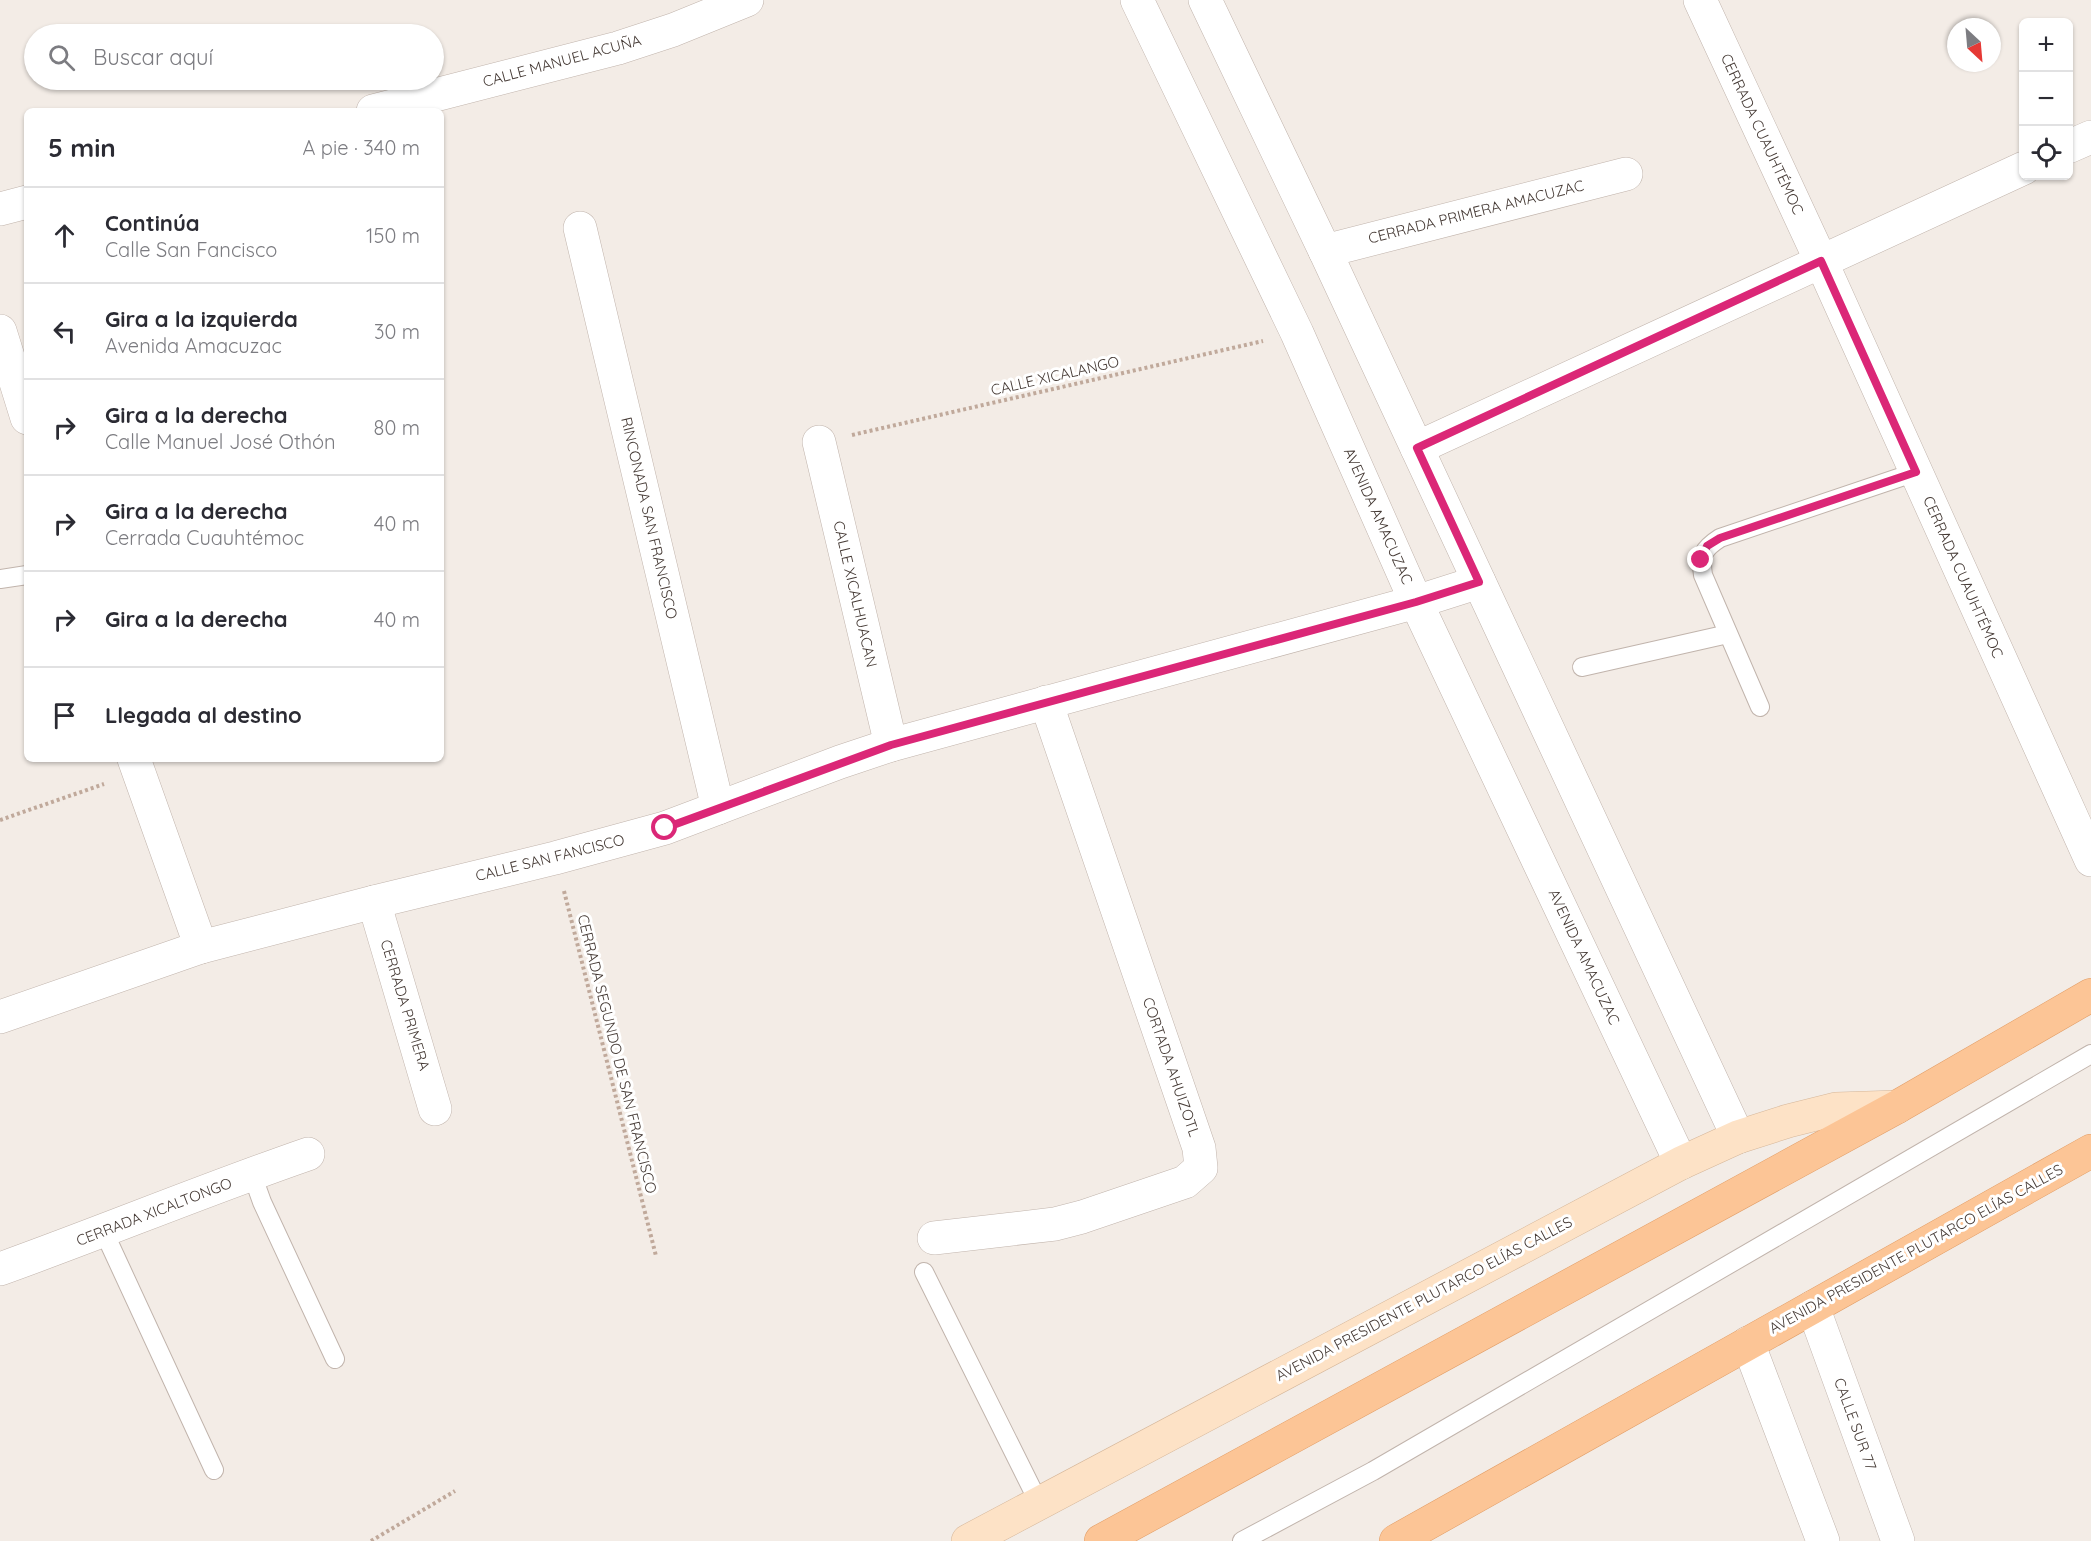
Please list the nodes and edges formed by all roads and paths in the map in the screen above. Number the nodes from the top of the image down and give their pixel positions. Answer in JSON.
{"nodes":[{"id":1,"x":747,"y":0,"type":"edge"},
{"id":2,"x":1137,"y":0,"type":"edge"},
{"id":3,"x":1205,"y":0,"type":"edge"},
{"id":4,"x":1701,"y":0,"type":"edge"},
{"id":5,"x":386,"y":108,"type":"edge"},
{"id":6,"x":2091,"y":137,"type":"edge"},
{"id":7,"x":2073,"y":145,"type":"edge"},
{"id":8,"x":2019,"y":170,"type":"edge"},
{"id":9,"x":1626,"y":174,"type":"dead end"},
{"id":10,"x":24,"y":203,"type":"edge"},
{"id":11,"x":0,"y":209,"type":"edge"},
{"id":12,"x":580,"y":228,"type":"dead end"},
{"id":13,"x":1325,"y":251,"type":"junction"},
{"id":14,"x":1821,"y":261,"type":"junction"},
{"id":15,"x":0,"y":331,"type":"edge"},
{"id":16,"x":1297,"y":333,"type":"junction"},
{"id":17,"x":24,"y":408,"type":"edge"},
{"id":18,"x":819,"y":442,"type":"joint"},
{"id":19,"x":1417,"y":448,"type":"junction"},
{"id":20,"x":1916,"y":472,"type":"junction"},
{"id":21,"x":24,"y":575,"type":"edge"},
{"id":22,"x":0,"y":579,"type":"edge"},
{"id":23,"x":1479,"y":582,"type":"junction"},
{"id":24,"x":1416,"y":602,"type":"junction"},
{"id":25,"x":1728,"y":634,"type":"junction"},
{"id":26,"x":1582,"y":667,"type":"dead end"},
{"id":27,"x":1046,"y":702,"type":"junction"},
{"id":28,"x":1760,"y":707,"type":"dead end"},
{"id":29,"x":891,"y":745,"type":"junction"},
{"id":30,"x":136,"y":765,"type":"edge"},
{"id":31,"x":718,"y":808,"type":"junction"},
{"id":32,"x":0,"y":820,"type":"edge"},
{"id":33,"x":555,"y":858,"type":"junction"},
{"id":34,"x":2091,"y":860,"type":"edge"},
{"id":35,"x":374,"y":902,"type":"junction"},
{"id":36,"x":201,"y":947,"type":"junction"},
{"id":37,"x":2091,"y":995,"type":"edge"},
{"id":38,"x":0,"y":1017,"type":"edge"},
{"id":39,"x":2091,"y":1054,"type":"edge"},
{"id":40,"x":1897,"y":1107,"type":"junction"},
{"id":41,"x":435,"y":1109,"type":"dead end"},
{"id":42,"x":1738,"y":1137,"type":"junction"},
{"id":43,"x":2091,"y":1151,"type":"edge"},
{"id":44,"x":308,"y":1154,"type":"dead end"},
{"id":45,"x":1681,"y":1163,"type":"junction"},
{"id":46,"x":252,"y":1174,"type":"junction"},
{"id":47,"x":104,"y":1232,"type":"junction"},
{"id":48,"x":934,"y":1238,"type":"dead end"},
{"id":49,"x":656,"y":1256,"type":"dead end"},
{"id":50,"x":0,"y":1269,"type":"edge"},
{"id":51,"x":924,"y":1272,"type":"dead end"},
{"id":52,"x":1813,"y":1307,"type":"junction"},
{"id":53,"x":1748,"y":1343,"type":"junction"},
{"id":54,"x":335,"y":1359,"type":"dead end"},
{"id":55,"x":214,"y":1470,"type":"dead end"},
{"id":56,"x":455,"y":1491,"type":"dead end"},
{"id":57,"x":1039,"y":1503,"type":"junction"},
{"id":58,"x":371,"y":1541,"type":"edge"},
{"id":59,"x":968,"y":1541,"type":"edge"},
{"id":60,"x":1101,"y":1541,"type":"edge"},
{"id":61,"x":1242,"y":1541,"type":"edge"},
{"id":62,"x":1397,"y":1541,"type":"edge"},
{"id":63,"x":1823,"y":1541,"type":"edge"},
{"id":64,"x":1898,"y":1541,"type":"edge"}],
"edges":[{"from":1,"to":5,"type":"street","name":"CALLE MANUEL ACUÑA"},
{"from":2,"to":16,"type":"street","name":"AVENIDA AMACUZAC"},
{"from":3,"to":13,"type":"street"},
{"from":4,"to":14,"type":"street","name":"CERRADA CUAUHTÉMOC"},
{"from":6,"to":7,"type":"street"},
{"from":8,"to":14,"type":"street"},
{"from":9,"to":13,"type":"street","name":"CERRADA PRIMERA AMACUZAC"},
{"from":10,"to":11,"type":"street"},
{"from":12,"to":31,"type":"street","name":"RINCONADA SAN FRANCISCO"},
{"from":13,"to":19,"type":"street"},
{"from":14,"to":19,"type":"street"},
{"from":14,"to":20,"type":"street","name":"CERRADA CUAUHTÉMOC"},
{"from":15,"to":17,"type":"street"},
{"from":16,"to":18,"type":"path","name":"CALLE XICALANGO"},
{"from":16,"to":24,"type":"street","name":"AVENIDA AMACUZAC"},
{"from":18,"to":29,"type":"street","name":"CALLE XICALHUACAN"},
{"from":19,"to":23,"type":"street"},
{"from":20,"to":25,"type":"lane"},
{"from":20,"to":34,"type":"street","name":"CERRADA CUAUHTÉMOC"},
{"from":21,"to":22,"type":"lane"},
{"from":23,"to":24,"type":"street","name":"CALLE SAN FANCISCO"},
{"from":23,"to":42,"type":"street"},
{"from":24,"to":27,"type":"street","name":"CALLE SAN FANCISCO"},
{"from":24,"to":45,"type":"street","name":"AVENIDA AMACUZAC"},
{"from":25,"to":26,"type":"lane"},
{"from":25,"to":28,"type":"lane"},
{"from":27,"to":29,"type":"street","name":"CALLE SAN FANCISCO"},
{"from":27,"to":48,"type":"street","name":"CORTADA AHUIZOTL"},
{"from":29,"to":31,"type":"street","name":"CALLE SAN FANCISCO"},
{"from":30,"to":32,"type":"path"},
{"from":30,"to":36,"type":"street"},
{"from":31,"to":33,"type":"street","name":"CALLE SAN FANCISCO"},
{"from":33,"to":35,"type":"street","name":"CALLE SAN FANCISCO"},
{"from":33,"to":49,"type":"path","name":"CERRADA SEGUNDO DE SAN FRANCISCO"},
{"from":35,"to":36,"type":"street","name":"CALLE SAN FANCISCO"},
{"from":35,"to":41,"type":"street","name":"CERRADA PRIMERA"},
{"from":36,"to":38,"type":"street","name":"CALLE SAN FANCISCO"},
{"from":37,"to":40,"type":"main road","name":"AVENIDA PRESIDENTE PLUTARCO ELÍAS CALLES"},
{"from":39,"to":61,"type":"lane"},
{"from":40,"to":42,"type":"street","name":"AVENIDA PRESIDENTE PLUTARCO ELÍAS CALLES"},
{"from":40,"to":60,"type":"main road","name":"AVENIDA PRESIDENTE PLUTARCO ELÍAS CALLES"},
{"from":42,"to":45,"type":"street","name":"AVENIDA PRESIDENTE PLUTARCO ELÍAS CALLES"},
{"from":43,"to":52,"type":"main road","name":"AVENIDA PRESIDENTE PLUTARCO ELÍAS CALLES"},
{"from":44,"to":46,"type":"street","name":"CERRADA XICALTONGO"},
{"from":45,"to":57,"type":"street","name":"AVENIDA PRESIDENTE PLUTARCO ELÍAS CALLES"},
{"from":46,"to":47,"type":"street","name":"CERRADA XICALTONGO"},
{"from":46,"to":54,"type":"lane"},
{"from":47,"to":50,"type":"street","name":"CERRADA XICALTONGO"},
{"from":47,"to":55,"type":"lane"},
{"from":51,"to":57,"type":"lane"},
{"from":52,"to":53,"type":"main road","name":"AVENIDA PRESIDENTE PLUTARCO ELÍAS CALLES"},
{"from":52,"to":64,"type":"street","name":"CALLE SUR 77"},
{"from":53,"to":62,"type":"main road","name":"AVENIDA PRESIDENTE PLUTARCO ELÍAS CALLES"},
{"from":53,"to":63,"type":"street"},
{"from":56,"to":58,"type":"path"},
{"from":57,"to":59,"type":"street","name":"AVENIDA PRESIDENTE PLUTARCO ELÍAS CALLES"}]}
